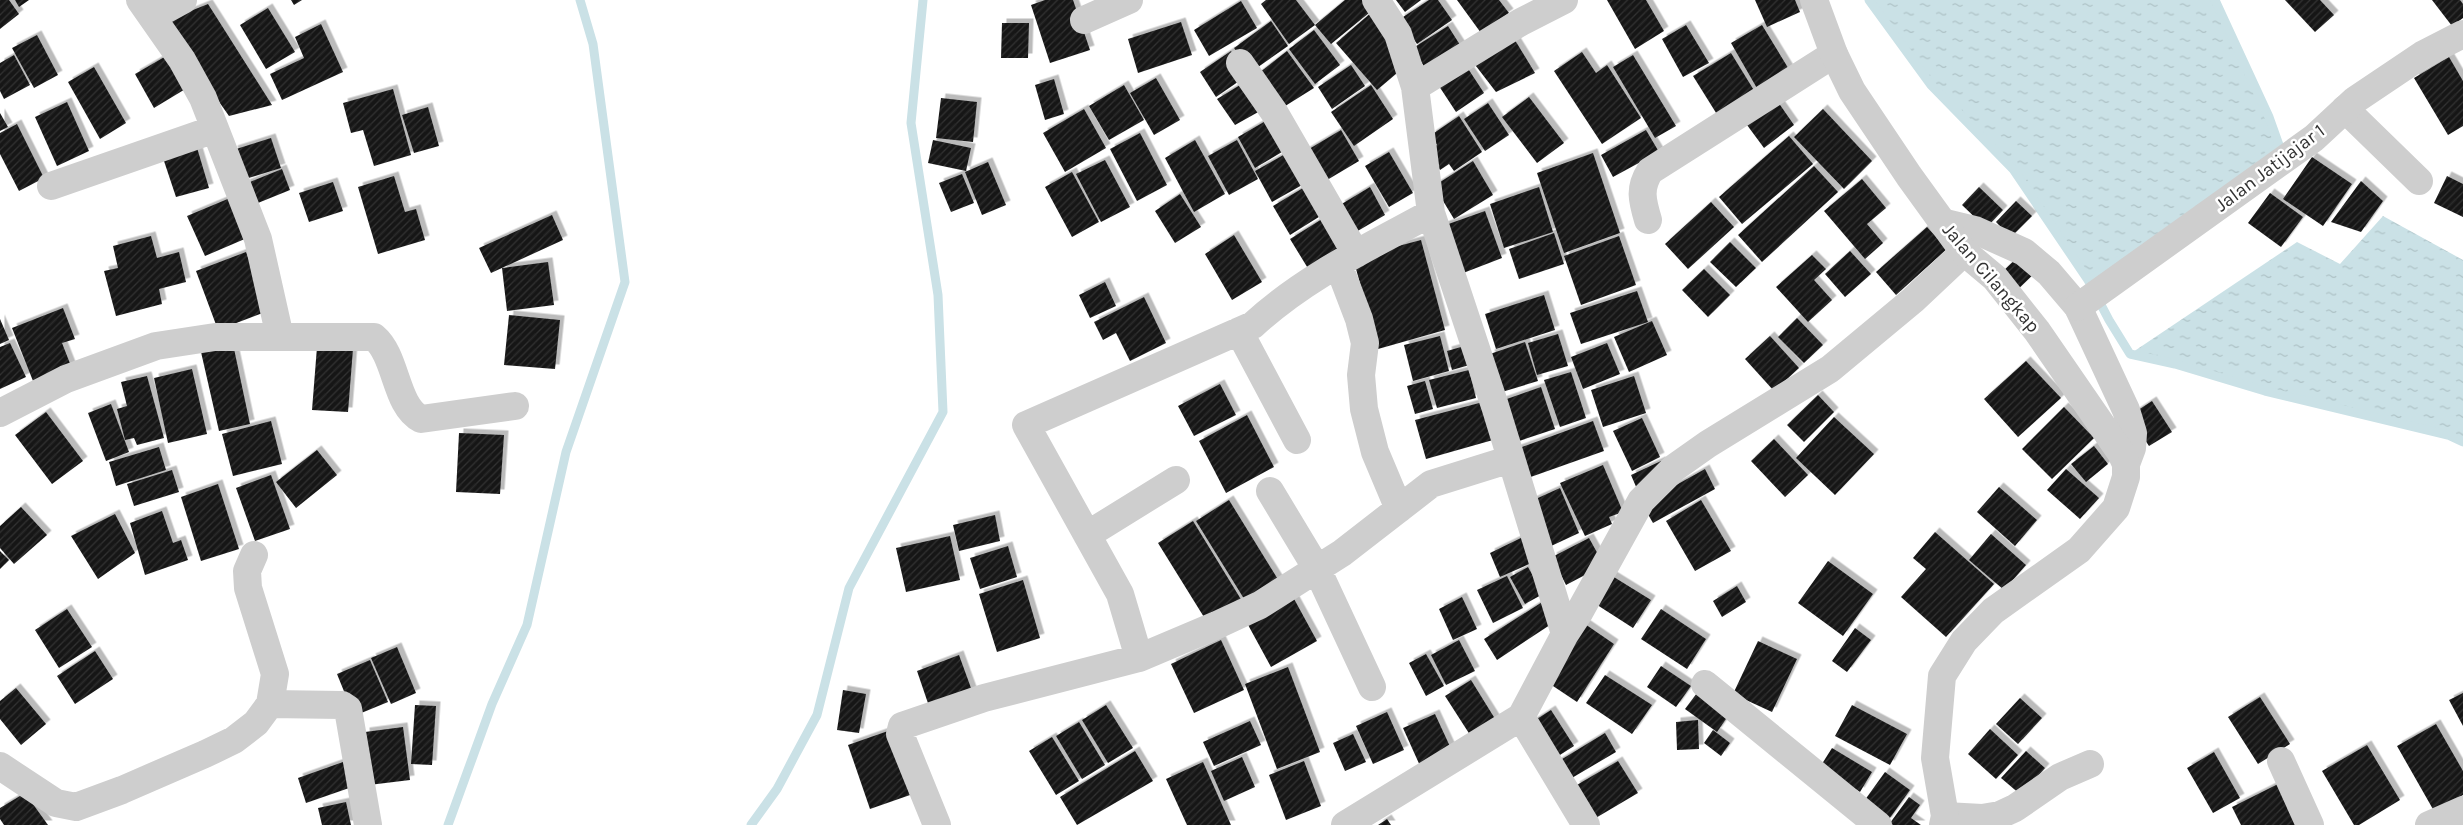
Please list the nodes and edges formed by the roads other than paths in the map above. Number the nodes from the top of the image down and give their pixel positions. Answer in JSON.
{"nodes":[{"id":1,"x":183,"y":0,"type":"edge"},
{"id":2,"x":1129,"y":0,"type":"edge"},
{"id":3,"x":1376,"y":0,"type":"edge"},
{"id":4,"x":1564,"y":0,"type":"edge"},
{"id":5,"x":1814,"y":0,"type":"edge"},
{"id":6,"x":146,"y":9,"type":"edge"},
{"id":7,"x":1084,"y":20,"type":"dead end"},
{"id":8,"x":2463,"y":34,"type":"edge"},
{"id":9,"x":1834,"y":54,"type":"junction"},
{"id":10,"x":1240,"y":63,"type":"dead end"},
{"id":11,"x":1415,"y":87,"type":"junction"},
{"id":12,"x":2345,"y":109,"type":"junction"},
{"id":13,"x":215,"y":129,"type":"junction"},
{"id":14,"x":2419,"y":181,"type":"dead end"},
{"id":15,"x":51,"y":186,"type":"dead end"},
{"id":16,"x":1431,"y":213,"type":"junction"},
{"id":17,"x":1648,"y":220,"type":"dead end"},
{"id":18,"x":1942,"y":222,"type":"junction"},
{"id":19,"x":1964,"y":252,"type":"junction"},
{"id":20,"x":1348,"y":259,"type":"junction"},
{"id":21,"x":2081,"y":304,"type":"junction"},
{"id":22,"x":1239,"y":331,"type":"junction"},
{"id":23,"x":280,"y":337,"type":"junction"},
{"id":24,"x":515,"y":406,"type":"dead end"},
{"id":25,"x":0,"y":413,"type":"edge"},
{"id":26,"x":1297,"y":440,"type":"dead end"},
{"id":27,"x":1511,"y":459,"type":"junction"},
{"id":28,"x":2126,"y":470,"type":"junction"},
{"id":29,"x":1176,"y":480,"type":"dead end"},
{"id":30,"x":1270,"y":490,"type":"dead end"},
{"id":31,"x":1399,"y":509,"type":"junction"},
{"id":32,"x":1087,"y":535,"type":"junction"},
{"id":33,"x":254,"y":555,"type":"dead end"},
{"id":34,"x":1317,"y":568,"type":"junction"},
{"id":35,"x":1565,"y":634,"type":"junction"},
{"id":36,"x":1139,"y":658,"type":"junction"},
{"id":37,"x":1705,"y":684,"type":"dead end"},
{"id":38,"x":1372,"y":687,"type":"dead end"},
{"id":39,"x":270,"y":704,"type":"junction"},
{"id":40,"x":1521,"y":717,"type":"junction"},
{"id":41,"x":2281,"y":761,"type":"dead end"},
{"id":42,"x":2090,"y":764,"type":"dead end"},
{"id":43,"x":0,"y":766,"type":"edge"},
{"id":44,"x":2463,"y":810,"type":"edge"},
{"id":45,"x":82,"y":816,"type":"edge"},
{"id":46,"x":1944,"y":823,"type":"edge"},
{"id":47,"x":368,"y":825,"type":"edge"},
{"id":48,"x":937,"y":825,"type":"edge"},
{"id":49,"x":1345,"y":825,"type":"edge"},
{"id":50,"x":1586,"y":825,"type":"edge"},
{"id":51,"x":1878,"y":825,"type":"edge"},
{"id":52,"x":2310,"y":825,"type":"edge"},
{"id":53,"x":2429,"y":825,"type":"edge"}],
"edges":[{"from":1,"to":6,"type":"street"},
{"from":2,"to":7,"type":"street"},
{"from":3,"to":11,"type":"street"},
{"from":4,"to":11,"type":"street"},
{"from":5,"to":9,"type":"street","name":"Jalan Cilangkap"},
{"from":6,"to":13,"type":"street"},
{"from":8,"to":12,"type":"street","name":"Jalan Jatijajar 1"},
{"from":9,"to":17,"type":"street"},
{"from":9,"to":18,"type":"street","name":"Jalan Cilangkap"},
{"from":10,"to":20,"type":"street"},
{"from":11,"to":16,"type":"street"},
{"from":12,"to":14,"type":"street"},
{"from":12,"to":21,"type":"street","name":"Jalan Jatijajar 1"},
{"from":13,"to":15,"type":"street"},
{"from":13,"to":23,"type":"street"},
{"from":16,"to":20,"type":"street"},
{"from":16,"to":27,"type":"street"},
{"from":18,"to":19,"type":"street","name":"Jalan Cilangkap"},
{"from":18,"to":21,"type":"street"},
{"from":19,"to":28,"type":"street","name":"Jalan Cilangkap"},
{"from":19,"to":35,"type":"street"},
{"from":20,"to":22,"type":"street"},
{"from":20,"to":31,"type":"street"},
{"from":21,"to":28,"type":"street"},
{"from":22,"to":26,"type":"street"},
{"from":22,"to":32,"type":"street"},
{"from":23,"to":24,"type":"street"},
{"from":23,"to":25,"type":"street"},
{"from":27,"to":31,"type":"street"},
{"from":27,"to":35,"type":"street"},
{"from":28,"to":46,"type":"street"},
{"from":29,"to":32,"type":"street"},
{"from":30,"to":34,"type":"street"},
{"from":31,"to":34,"type":"street"},
{"from":32,"to":36,"type":"street"},
{"from":33,"to":39,"type":"street"},
{"from":34,"to":36,"type":"street"},
{"from":34,"to":38,"type":"street"},
{"from":35,"to":40,"type":"street"},
{"from":36,"to":48,"type":"street"},
{"from":37,"to":51,"type":"street"},
{"from":39,"to":45,"type":"street"},
{"from":39,"to":47,"type":"street"},
{"from":40,"to":49,"type":"street"},
{"from":40,"to":50,"type":"street"},
{"from":41,"to":52,"type":"street"},
{"from":42,"to":46,"type":"street"},
{"from":43,"to":45,"type":"street"},
{"from":44,"to":53,"type":"street"}]}
